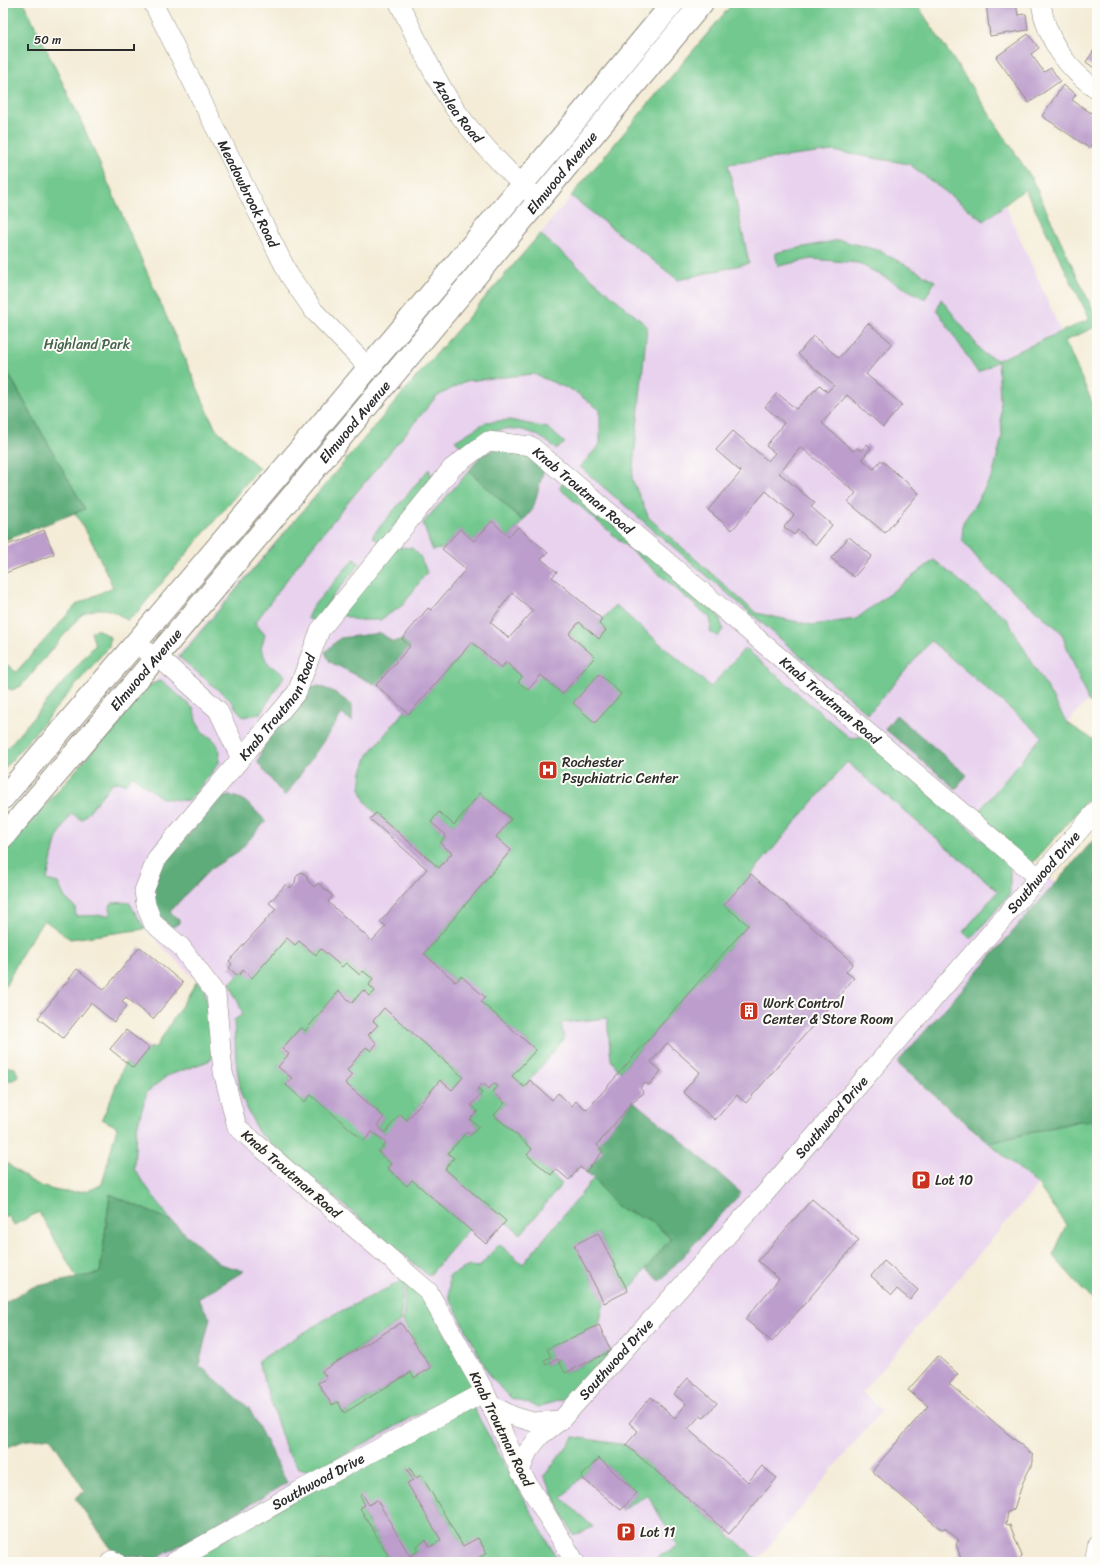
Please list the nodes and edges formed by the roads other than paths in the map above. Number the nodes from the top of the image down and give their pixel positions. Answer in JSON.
{"nodes":[{"id":1,"x":153,"y":3,"type":"edge"},
{"id":2,"x":399,"y":3,"type":"edge"},
{"id":3,"x":673,"y":3,"type":"edge"},
{"id":4,"x":702,"y":3,"type":"edge"},
{"id":5,"x":1041,"y":3,"type":"edge"},
{"id":6,"x":1097,"y":90,"type":"edge"},
{"id":7,"x":522,"y":185,"type":"junction"},
{"id":8,"x":540,"y":201,"type":"junction"},
{"id":9,"x":368,"y":367,"type":"junction"},
{"id":10,"x":136,"y":643,"type":"junction"},
{"id":11,"x":156,"y":659,"type":"junction"},
{"id":12,"x":241,"y":759,"type":"junction"},
{"id":13,"x":3,"y":798,"type":"edge"},
{"id":14,"x":1097,"y":810,"type":"edge"},
{"id":15,"x":3,"y":837,"type":"edge"},
{"id":16,"x":1038,"y":877,"type":"junction"},
{"id":17,"x":487,"y":1398,"type":"junction"},
{"id":18,"x":561,"y":1420,"type":"junction"},
{"id":19,"x":520,"y":1471,"type":"junction"},
{"id":20,"x":1097,"y":1546,"type":"edge"},
{"id":21,"x":174,"y":1562,"type":"edge"},
{"id":22,"x":575,"y":1562,"type":"edge"},
{"id":23,"x":1094,"y":1562,"type":"edge"}],
"edges":[{"from":1,"to":9,"type":"street","name":"Meadowbrook Road"},
{"from":2,"to":7,"type":"street","name":"Azalea Road"},
{"from":3,"to":7,"type":"main road","name":"Elmwood Avenue"},
{"from":4,"to":8,"type":"main road","name":"Elmwood Avenue"},
{"from":5,"to":6,"type":"street"},
{"from":7,"to":8,"type":"street","name":"Azalea Road"},
{"from":7,"to":9,"type":"main road","name":"Elmwood Avenue"},
{"from":8,"to":11,"type":"main road","name":"Elmwood Avenue"},
{"from":9,"to":10,"type":"main road","name":"Elmwood Avenue"},
{"from":10,"to":11,"type":"street"},
{"from":10,"to":13,"type":"main road","name":"Elmwood Avenue"},
{"from":11,"to":12,"type":"street"},
{"from":11,"to":15,"type":"main road","name":"Elmwood Avenue"},
{"from":12,"to":16,"type":"street","name":"Knab Troutman Road"},
{"from":12,"to":17,"type":"street","name":"Knab Troutman Road"},
{"from":14,"to":16,"type":"street","name":"Southwood Drive"},
{"from":16,"to":18,"type":"street","name":"Southwood Drive"},
{"from":17,"to":18,"type":"street"},
{"from":17,"to":19,"type":"street","name":"Knab Troutman Road"},
{"from":17,"to":21,"type":"street","name":"Southwood Drive"},
{"from":18,"to":19,"type":"street","name":"Southwood Drive"},
{"from":19,"to":22,"type":"street","name":"Knab Troutman Road"},
{"from":20,"to":23,"type":"street"}]}
